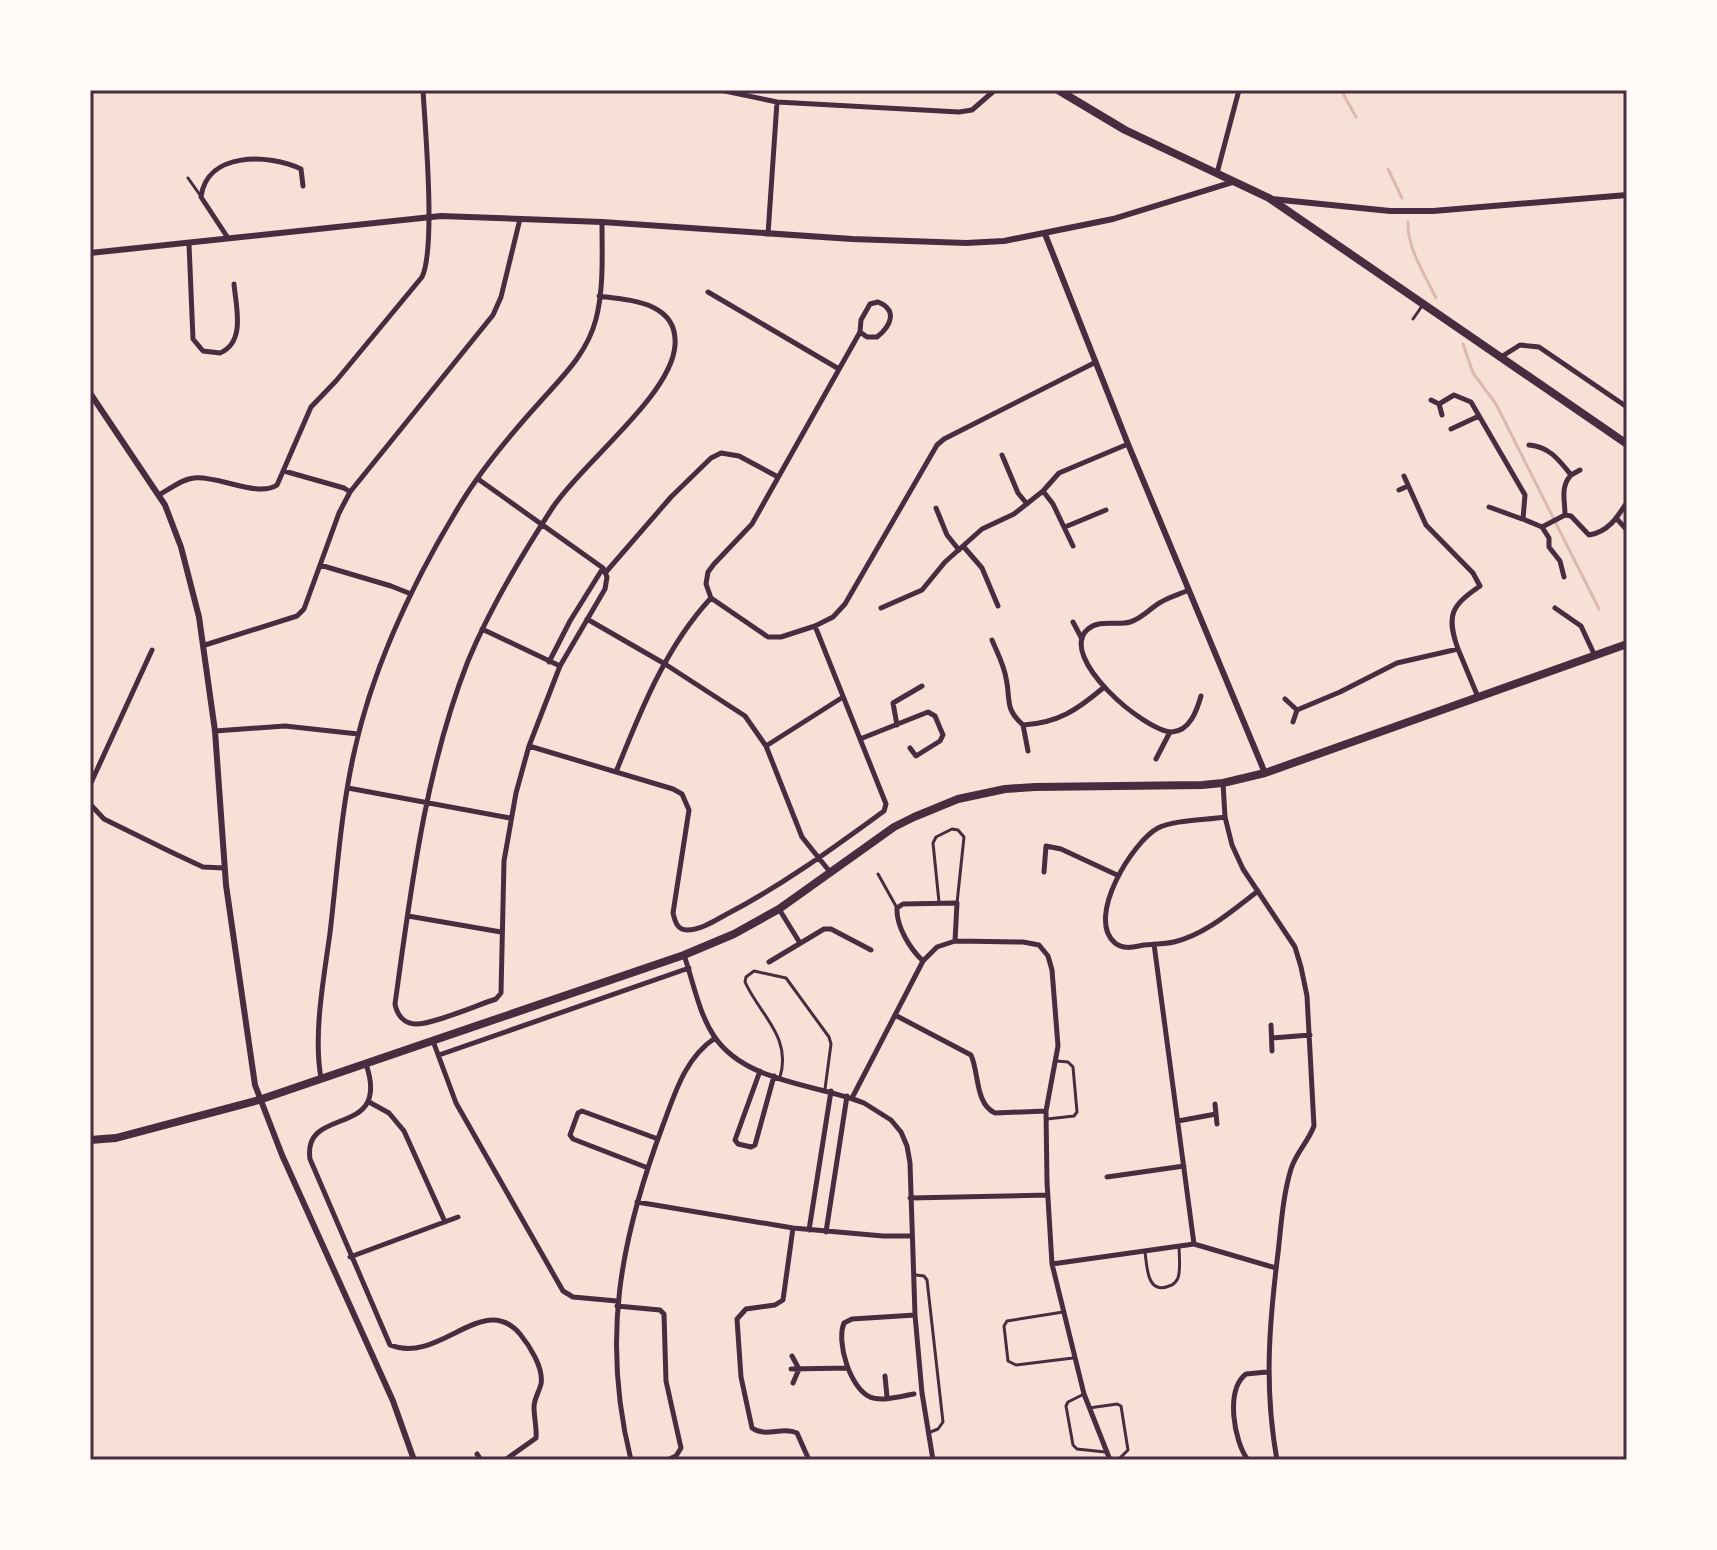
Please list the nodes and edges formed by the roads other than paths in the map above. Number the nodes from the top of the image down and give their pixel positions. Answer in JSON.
{"nodes":[{"id":1,"x":423,"y":90,"type":"edge"},
{"id":2,"x":720,"y":90,"type":"edge"},
{"id":3,"x":995,"y":90,"type":"edge"},
{"id":4,"x":1058,"y":90,"type":"edge"},
{"id":5,"x":1239,"y":90,"type":"edge"},
{"id":6,"x":777,"y":102,"type":"junction"},
{"id":7,"x":300,"y":159,"type":"dead end"},
{"id":8,"x":301,"y":169,"type":"junction"},
{"id":9,"x":1217,"y":174,"type":"junction"},
{"id":10,"x":188,"y":178,"type":"dead end"},
{"id":11,"x":1233,"y":182,"type":"junction"},
{"id":12,"x":303,"y":186,"type":"dead end"},
{"id":13,"x":1627,"y":195,"type":"edge"},
{"id":14,"x":201,"y":197,"type":"junction"},
{"id":15,"x":1269,"y":198,"type":"junction"},
{"id":16,"x":428,"y":216,"type":"junction"},
{"id":17,"x":520,"y":218,"type":"junction"},
{"id":18,"x":602,"y":222,"type":"junction"},
{"id":19,"x":768,"y":234,"type":"junction"},
{"id":20,"x":1045,"y":234,"type":"junction"},
{"id":21,"x":230,"y":240,"type":"junction"},
{"id":22,"x":189,"y":244,"type":"junction"},
{"id":23,"x":90,"y":253,"type":"edge"},
{"id":24,"x":234,"y":284,"type":"dead end"},
{"id":25,"x":708,"y":292,"type":"dead end"},
{"id":26,"x":599,"y":296,"type":"junction"},
{"id":27,"x":1424,"y":302,"type":"junction"},
{"id":28,"x":1413,"y":319,"type":"dead end"},
{"id":29,"x":860,"y":332,"type":"junction"},
{"id":30,"x":1501,"y":357,"type":"junction"},
{"id":31,"x":1096,"y":362,"type":"junction"},
{"id":32,"x":839,"y":369,"type":"junction"},
{"id":33,"x":90,"y":393,"type":"edge"},
{"id":34,"x":1431,"y":400,"type":"dead end"},
{"id":35,"x":1439,"y":404,"type":"junction"},
{"id":36,"x":1627,"y":407,"type":"edge"},
{"id":37,"x":1442,"y":415,"type":"dead end"},
{"id":38,"x":1479,"y":416,"type":"junction"},
{"id":39,"x":1451,"y":429,"type":"dead end"},
{"id":40,"x":1128,"y":444,"type":"junction"},
{"id":41,"x":1627,"y":444,"type":"edge"},
{"id":42,"x":1529,"y":445,"type":"dead end"},
{"id":43,"x":1002,"y":455,"type":"dead end"},
{"id":44,"x":1580,"y":470,"type":"dead end"},
{"id":45,"x":284,"y":471,"type":"junction"},
{"id":46,"x":1571,"y":475,"type":"junction"},
{"id":47,"x":1404,"y":476,"type":"dead end"},
{"id":48,"x":778,"y":477,"type":"junction"},
{"id":49,"x":478,"y":479,"type":"junction"},
{"id":50,"x":1408,"y":486,"type":"junction"},
{"id":51,"x":1399,"y":490,"type":"dead end"},
{"id":52,"x":1043,"y":491,"type":"junction"},
{"id":53,"x":350,"y":492,"type":"junction"},
{"id":54,"x":159,"y":495,"type":"junction"},
{"id":55,"x":1627,"y":502,"type":"edge"},
{"id":56,"x":1027,"y":504,"type":"junction"},
{"id":57,"x":1489,"y":507,"type":"dead end"},
{"id":58,"x":936,"y":508,"type":"dead end"},
{"id":59,"x":1106,"y":510,"type":"dead end"},
{"id":60,"x":1565,"y":515,"type":"junction"},
{"id":61,"x":1616,"y":518,"type":"junction"},
{"id":62,"x":1523,"y":519,"type":"junction"},
{"id":63,"x":543,"y":525,"type":"junction"},
{"id":64,"x":1065,"y":527,"type":"junction"},
{"id":65,"x":1542,"y":527,"type":"junction"},
{"id":66,"x":1627,"y":530,"type":"edge"},
{"id":67,"x":1073,"y":546,"type":"dead end"},
{"id":68,"x":961,"y":548,"type":"junction"},
{"id":69,"x":320,"y":565,"type":"junction"},
{"id":70,"x":604,"y":570,"type":"junction"},
{"id":71,"x":1564,"y":577,"type":"dead end"},
{"id":72,"x":1190,"y":590,"type":"junction"},
{"id":73,"x":411,"y":594,"type":"junction"},
{"id":74,"x":711,"y":598,"type":"junction"},
{"id":75,"x":998,"y":606,"type":"dead end"},
{"id":76,"x":881,"y":608,"type":"dead end"},
{"id":77,"x":1555,"y":608,"type":"dead end"},
{"id":78,"x":587,"y":619,"type":"junction"},
{"id":79,"x":1073,"y":622,"type":"dead end"},
{"id":80,"x":815,"y":626,"type":"junction"},
{"id":81,"x":482,"y":629,"type":"junction"},
{"id":82,"x":1082,"y":639,"type":"junction"},
{"id":83,"x":992,"y":640,"type":"dead end"},
{"id":84,"x":1627,"y":644,"type":"edge"},
{"id":85,"x":205,"y":645,"type":"junction"},
{"id":86,"x":1458,"y":649,"type":"junction"},
{"id":87,"x":152,"y":650,"type":"dead end"},
{"id":88,"x":1595,"y":656,"type":"junction"},
{"id":89,"x":549,"y":662,"type":"junction"},
{"id":90,"x":665,"y":664,"type":"junction"},
{"id":91,"x":560,"y":666,"type":"junction"},
{"id":92,"x":922,"y":686,"type":"dead end"},
{"id":93,"x":1103,"y":688,"type":"junction"},
{"id":94,"x":1201,"y":696,"type":"dead end"},
{"id":95,"x":843,"y":697,"type":"junction"},
{"id":96,"x":1478,"y":697,"type":"junction"},
{"id":97,"x":1285,"y":699,"type":"dead end"},
{"id":98,"x":1297,"y":710,"type":"junction"},
{"id":99,"x":1293,"y":722,"type":"dead end"},
{"id":100,"x":897,"y":725,"type":"junction"},
{"id":101,"x":1023,"y":725,"type":"junction"},
{"id":102,"x":215,"y":731,"type":"junction"},
{"id":103,"x":1170,"y":732,"type":"junction"},
{"id":104,"x":358,"y":734,"type":"junction"},
{"id":105,"x":860,"y":739,"type":"junction"},
{"id":106,"x":529,"y":746,"type":"junction"},
{"id":107,"x":766,"y":746,"type":"junction"},
{"id":108,"x":910,"y":748,"type":"dead end"},
{"id":109,"x":1028,"y":751,"type":"dead end"},
{"id":110,"x":1156,"y":759,"type":"dead end"},
{"id":111,"x":616,"y":772,"type":"junction"},
{"id":112,"x":1265,"y":773,"type":"junction"},
{"id":113,"x":1223,"y":783,"type":"junction"},
{"id":114,"x":90,"y":785,"type":"edge"},
{"id":115,"x":348,"y":788,"type":"junction"},
{"id":116,"x":428,"y":802,"type":"junction"},
{"id":117,"x":90,"y":804,"type":"edge"},
{"id":118,"x":1225,"y":817,"type":"junction"},
{"id":119,"x":510,"y":818,"type":"junction"},
{"id":120,"x":818,"y":858,"type":"junction"},
{"id":121,"x":224,"y":868,"type":"junction"},
{"id":122,"x":1044,"y":872,"type":"dead end"},
{"id":123,"x":831,"y":873,"type":"junction"},
{"id":124,"x":878,"y":874,"type":"dead end"},
{"id":125,"x":1117,"y":875,"type":"junction"},
{"id":126,"x":1258,"y":891,"type":"junction"},
{"id":127,"x":939,"y":902,"type":"junction"},
{"id":128,"x":957,"y":903,"type":"junction"},
{"id":129,"x":897,"y":908,"type":"junction"},
{"id":130,"x":779,"y":909,"type":"junction"},
{"id":131,"x":408,"y":916,"type":"junction"},
{"id":132,"x":501,"y":932,"type":"junction"},
{"id":133,"x":955,"y":941,"type":"junction"},
{"id":134,"x":800,"y":943,"type":"junction"},
{"id":135,"x":1154,"y":944,"type":"junction"},
{"id":136,"x":871,"y":950,"type":"dead end"},
{"id":137,"x":684,"y":955,"type":"junction"},
{"id":138,"x":923,"y":961,"type":"junction"},
{"id":139,"x":769,"y":962,"type":"dead end"},
{"id":140,"x":689,"y":968,"type":"junction"},
{"id":141,"x":895,"y":1015,"type":"junction"},
{"id":142,"x":1271,"y":1025,"type":"dead end"},
{"id":143,"x":1310,"y":1035,"type":"junction"},
{"id":144,"x":715,"y":1038,"type":"junction"},
{"id":145,"x":1272,"y":1038,"type":"junction"},
{"id":146,"x":433,"y":1040,"type":"junction"},
{"id":147,"x":1272,"y":1051,"type":"dead end"},
{"id":148,"x":439,"y":1055,"type":"junction"},
{"id":149,"x":1057,"y":1061,"type":"junction"},
{"id":150,"x":366,"y":1064,"type":"junction"},
{"id":151,"x":760,"y":1071,"type":"junction"},
{"id":152,"x":777,"y":1077,"type":"junction"},
{"id":153,"x":322,"y":1079,"type":"junction"},
{"id":154,"x":828,"y":1090,"type":"junction"},
{"id":155,"x":850,"y":1097,"type":"junction"},
{"id":156,"x":259,"y":1100,"type":"junction"},
{"id":157,"x":369,"y":1102,"type":"junction"},
{"id":158,"x":1215,"y":1104,"type":"dead end"},
{"id":159,"x":1046,"y":1111,"type":"junction"},
{"id":160,"x":1216,"y":1114,"type":"junction"},
{"id":161,"x":1047,"y":1119,"type":"junction"},
{"id":162,"x":1178,"y":1121,"type":"junction"},
{"id":163,"x":1217,"y":1124,"type":"dead end"},
{"id":164,"x":658,"y":1139,"type":"junction"},
{"id":165,"x":90,"y":1140,"type":"edge"},
{"id":166,"x":1184,"y":1166,"type":"junction"},
{"id":167,"x":648,"y":1168,"type":"junction"},
{"id":168,"x":1107,"y":1177,"type":"dead end"},
{"id":169,"x":1048,"y":1195,"type":"junction"},
{"id":170,"x":910,"y":1198,"type":"junction"},
{"id":171,"x":637,"y":1202,"type":"junction"},
{"id":172,"x":458,"y":1217,"type":"dead end"},
{"id":173,"x":445,"y":1222,"type":"junction"},
{"id":174,"x":793,"y":1228,"type":"junction"},
{"id":175,"x":809,"y":1230,"type":"junction"},
{"id":176,"x":826,"y":1232,"type":"junction"},
{"id":177,"x":911,"y":1236,"type":"junction"},
{"id":178,"x":1194,"y":1244,"type":"junction"},
{"id":179,"x":1179,"y":1246,"type":"junction"},
{"id":180,"x":1145,"y":1251,"type":"junction"},
{"id":181,"x":350,"y":1257,"type":"junction"},
{"id":182,"x":1052,"y":1264,"type":"junction"},
{"id":183,"x":1276,"y":1268,"type":"junction"},
{"id":184,"x":912,"y":1275,"type":"junction"},
{"id":185,"x":617,"y":1303,"type":"junction"},
{"id":186,"x":1063,"y":1312,"type":"junction"},
{"id":187,"x":915,"y":1315,"type":"junction"},
{"id":188,"x":792,"y":1356,"type":"dead end"},
{"id":189,"x":1074,"y":1358,"type":"junction"},
{"id":190,"x":847,"y":1368,"type":"junction"},
{"id":191,"x":791,"y":1369,"type":"dead end"},
{"id":192,"x":799,"y":1369,"type":"junction"},
{"id":193,"x":1267,"y":1372,"type":"junction"},
{"id":194,"x":885,"y":1376,"type":"dead end"},
{"id":195,"x":793,"y":1383,"type":"dead end"},
{"id":196,"x":914,"y":1394,"type":"dead end"},
{"id":197,"x":1084,"y":1394,"type":"junction"},
{"id":198,"x":887,"y":1397,"type":"junction"},
{"id":199,"x":1089,"y":1408,"type":"junction"},
{"id":200,"x":928,"y":1433,"type":"junction"},
{"id":201,"x":1107,"y":1453,"type":"junction"},
{"id":202,"x":414,"y":1460,"type":"edge"},
{"id":203,"x":505,"y":1460,"type":"edge"},
{"id":204,"x":631,"y":1460,"type":"edge"},
{"id":205,"x":667,"y":1460,"type":"edge"},
{"id":206,"x":809,"y":1460,"type":"edge"},
{"id":207,"x":933,"y":1460,"type":"edge"},
{"id":208,"x":1110,"y":1460,"type":"edge"},
{"id":209,"x":1118,"y":1460,"type":"edge"},
{"id":210,"x":1248,"y":1460,"type":"edge"},
{"id":211,"x":1277,"y":1460,"type":"edge"}],
"edges":[{"from":1,"to":16,"type":"street"},
{"from":2,"to":6,"type":"street"},
{"from":3,"to":6,"type":"street"},
{"from":4,"to":9,"type":"main road"},
{"from":5,"to":9,"type":"street"},
{"from":6,"to":19,"type":"street"},
{"from":7,"to":8,"type":"street"},
{"from":8,"to":12,"type":"street"},
{"from":8,"to":14,"type":"street"},
{"from":9,"to":11,"type":"main road"},
{"from":10,"to":14,"type":"lane"},
{"from":11,"to":15,"type":"main road"},
{"from":11,"to":20,"type":"street"},
{"from":13,"to":15,"type":"street"},
{"from":14,"to":21,"type":"street"},
{"from":15,"to":27,"type":"main road"},
{"from":16,"to":17,"type":"street"},
{"from":16,"to":21,"type":"street"},
{"from":16,"to":45,"type":"street"},
{"from":17,"to":18,"type":"street"},
{"from":17,"to":53,"type":"street"},
{"from":18,"to":19,"type":"street"},
{"from":18,"to":26,"type":"street"},
{"from":19,"to":20,"type":"street"},
{"from":20,"to":31,"type":"street"},
{"from":21,"to":22,"type":"street"},
{"from":22,"to":23,"type":"street"},
{"from":22,"to":24,"type":"street"},
{"from":25,"to":32,"type":"street"},
{"from":26,"to":49,"type":"street"},
{"from":26,"to":63,"type":"street"},
{"from":27,"to":28,"type":"lane"},
{"from":27,"to":30,"type":"main road"},
{"from":29,"to":29,"type":"street"},
{"from":29,"to":32,"type":"street"},
{"from":30,"to":36,"type":"street"},
{"from":30,"to":41,"type":"main road"},
{"from":31,"to":40,"type":"street"},
{"from":31,"to":80,"type":"street"},
{"from":32,"to":48,"type":"street"},
{"from":33,"to":54,"type":"street"},
{"from":34,"to":35,"type":"street"},
{"from":35,"to":37,"type":"street"},
{"from":35,"to":38,"type":"street"},
{"from":38,"to":39,"type":"street"},
{"from":38,"to":62,"type":"street"},
{"from":40,"to":52,"type":"street"},
{"from":40,"to":72,"type":"street"},
{"from":42,"to":46,"type":"street"},
{"from":43,"to":56,"type":"street"},
{"from":44,"to":46,"type":"street"},
{"from":45,"to":53,"type":"street"},
{"from":45,"to":54,"type":"street"},
{"from":46,"to":60,"type":"street"},
{"from":47,"to":50,"type":"street"},
{"from":48,"to":70,"type":"street"},
{"from":48,"to":74,"type":"street"},
{"from":49,"to":63,"type":"street"},
{"from":49,"to":73,"type":"street"},
{"from":50,"to":51,"type":"street"},
{"from":50,"to":86,"type":"street"},
{"from":52,"to":56,"type":"street"},
{"from":52,"to":64,"type":"street"},
{"from":53,"to":69,"type":"street"},
{"from":54,"to":85,"type":"street"},
{"from":55,"to":61,"type":"street"},
{"from":56,"to":68,"type":"street"},
{"from":57,"to":62,"type":"street"},
{"from":58,"to":68,"type":"street"},
{"from":59,"to":64,"type":"street"},
{"from":60,"to":61,"type":"street"},
{"from":60,"to":65,"type":"street"},
{"from":61,"to":66,"type":"street"},
{"from":62,"to":65,"type":"street"},
{"from":63,"to":70,"type":"street"},
{"from":63,"to":81,"type":"street"},
{"from":64,"to":67,"type":"street"},
{"from":65,"to":71,"type":"street"},
{"from":68,"to":75,"type":"street"},
{"from":68,"to":76,"type":"street"},
{"from":69,"to":73,"type":"street"},
{"from":69,"to":85,"type":"street"},
{"from":70,"to":78,"type":"street"},
{"from":70,"to":89,"type":"street"},
{"from":72,"to":82,"type":"street"},
{"from":72,"to":112,"type":"street"},
{"from":73,"to":104,"type":"street"},
{"from":74,"to":80,"type":"street"},
{"from":74,"to":90,"type":"street"},
{"from":77,"to":88,"type":"street"},
{"from":78,"to":90,"type":"street"},
{"from":78,"to":91,"type":"street"},
{"from":79,"to":82,"type":"street"},
{"from":80,"to":95,"type":"street"},
{"from":81,"to":89,"type":"street"},
{"from":81,"to":116,"type":"street"},
{"from":82,"to":93,"type":"street"},
{"from":83,"to":101,"type":"street"},
{"from":84,"to":88,"type":"main road"},
{"from":85,"to":102,"type":"street"},
{"from":86,"to":96,"type":"street"},
{"from":86,"to":98,"type":"street"},
{"from":87,"to":114,"type":"street"},
{"from":88,"to":96,"type":"main road"},
{"from":89,"to":91,"type":"street"},
{"from":90,"to":107,"type":"street"},
{"from":90,"to":111,"type":"street"},
{"from":91,"to":106,"type":"street"},
{"from":92,"to":100,"type":"street"},
{"from":93,"to":101,"type":"street"},
{"from":93,"to":103,"type":"street"},
{"from":94,"to":103,"type":"street"},
{"from":95,"to":105,"type":"street"},
{"from":95,"to":107,"type":"street"},
{"from":96,"to":112,"type":"main road"},
{"from":97,"to":98,"type":"street"},
{"from":98,"to":99,"type":"street"},
{"from":100,"to":105,"type":"street"},
{"from":100,"to":108,"type":"street"},
{"from":101,"to":109,"type":"street"},
{"from":102,"to":104,"type":"street"},
{"from":102,"to":121,"type":"street"},
{"from":103,"to":110,"type":"street"},
{"from":104,"to":115,"type":"street"},
{"from":105,"to":120,"type":"street"},
{"from":106,"to":111,"type":"street"},
{"from":106,"to":119,"type":"street"},
{"from":107,"to":120,"type":"street"},
{"from":111,"to":120,"type":"street"},
{"from":112,"to":113,"type":"main road"},
{"from":113,"to":118,"type":"street"},
{"from":113,"to":123,"type":"main road"},
{"from":115,"to":116,"type":"street"},
{"from":115,"to":153,"type":"street"},
{"from":116,"to":119,"type":"street"},
{"from":116,"to":131,"type":"street"},
{"from":117,"to":121,"type":"street"},
{"from":118,"to":125,"type":"street"},
{"from":118,"to":126,"type":"street"},
{"from":119,"to":132,"type":"street"},
{"from":120,"to":123,"type":"street"},
{"from":121,"to":156,"type":"street"},
{"from":122,"to":125,"type":"street"},
{"from":123,"to":130,"type":"main road"},
{"from":124,"to":129,"type":"lane"},
{"from":125,"to":135,"type":"street"},
{"from":126,"to":135,"type":"street"},
{"from":126,"to":143,"type":"street"},
{"from":127,"to":128,"type":"street"},
{"from":127,"to":128,"type":"lane"},
{"from":127,"to":129,"type":"street"},
{"from":128,"to":133,"type":"street"},
{"from":129,"to":138,"type":"street"},
{"from":130,"to":134,"type":"street"},
{"from":130,"to":137,"type":"main road"},
{"from":131,"to":132,"type":"street"},
{"from":131,"to":132,"type":"street"},
{"from":133,"to":138,"type":"street"},
{"from":133,"to":149,"type":"street"},
{"from":134,"to":136,"type":"street"},
{"from":134,"to":139,"type":"street"},
{"from":135,"to":162,"type":"street"},
{"from":137,"to":140,"type":"street"},
{"from":137,"to":146,"type":"main road"},
{"from":138,"to":141,"type":"street"},
{"from":140,"to":144,"type":"street"},
{"from":140,"to":148,"type":"street"},
{"from":141,"to":155,"type":"street"},
{"from":141,"to":159,"type":"street"},
{"from":142,"to":145,"type":"street"},
{"from":143,"to":145,"type":"street"},
{"from":143,"to":183,"type":"street"},
{"from":144,"to":151,"type":"street"},
{"from":144,"to":164,"type":"street"},
{"from":145,"to":147,"type":"street"},
{"from":146,"to":148,"type":"street"},
{"from":146,"to":150,"type":"main road"},
{"from":148,"to":185,"type":"street"},
{"from":149,"to":159,"type":"street"},
{"from":149,"to":161,"type":"lane"},
{"from":150,"to":153,"type":"main road"},
{"from":150,"to":157,"type":"street"},
{"from":151,"to":152,"type":"street"},
{"from":151,"to":152,"type":"street"},
{"from":152,"to":154,"type":"street"},
{"from":152,"to":154,"type":"lane"},
{"from":153,"to":156,"type":"main road"},
{"from":154,"to":155,"type":"street"},
{"from":154,"to":175,"type":"street"},
{"from":155,"to":170,"type":"street"},
{"from":155,"to":176,"type":"street"},
{"from":156,"to":165,"type":"main road"},
{"from":156,"to":202,"type":"street"},
{"from":157,"to":173,"type":"street"},
{"from":157,"to":181,"type":"street"},
{"from":158,"to":160,"type":"street"},
{"from":159,"to":161,"type":"street"},
{"from":160,"to":162,"type":"street"},
{"from":160,"to":163,"type":"street"},
{"from":161,"to":169,"type":"street"},
{"from":162,"to":166,"type":"street"},
{"from":164,"to":167,"type":"street"},
{"from":164,"to":167,"type":"street"},
{"from":166,"to":168,"type":"street"},
{"from":166,"to":178,"type":"street"},
{"from":167,"to":171,"type":"street"},
{"from":169,"to":170,"type":"street"},
{"from":169,"to":182,"type":"street"},
{"from":170,"to":177,"type":"street"},
{"from":171,"to":174,"type":"street"},
{"from":171,"to":185,"type":"street"},
{"from":172,"to":173,"type":"street"},
{"from":173,"to":181,"type":"street"},
{"from":174,"to":175,"type":"street"},
{"from":174,"to":206,"type":"street"},
{"from":175,"to":176,"type":"street"},
{"from":176,"to":177,"type":"street"},
{"from":177,"to":184,"type":"street"},
{"from":178,"to":179,"type":"street"},
{"from":178,"to":183,"type":"street"},
{"from":179,"to":180,"type":"street"},
{"from":179,"to":180,"type":"lane"},
{"from":180,"to":182,"type":"street"},
{"from":181,"to":203,"type":"street"},
{"from":182,"to":186,"type":"street"},
{"from":183,"to":193,"type":"street"},
{"from":184,"to":187,"type":"street"},
{"from":184,"to":200,"type":"lane"},
{"from":185,"to":204,"type":"street"},
{"from":185,"to":205,"type":"street"},
{"from":186,"to":189,"type":"street"},
{"from":186,"to":189,"type":"lane"},
{"from":187,"to":190,"type":"street"},
{"from":187,"to":200,"type":"street"},
{"from":188,"to":192,"type":"street"},
{"from":189,"to":197,"type":"street"},
{"from":190,"to":192,"type":"street"},
{"from":190,"to":198,"type":"street"},
{"from":191,"to":192,"type":"street"},
{"from":192,"to":195,"type":"street"},
{"from":193,"to":210,"type":"street"},
{"from":193,"to":211,"type":"street"},
{"from":194,"to":198,"type":"street"},
{"from":196,"to":198,"type":"street"},
{"from":197,"to":199,"type":"street"},
{"from":197,"to":201,"type":"lane"},
{"from":199,"to":201,"type":"street"},
{"from":199,"to":209,"type":"lane"},
{"from":200,"to":207,"type":"street"},
{"from":201,"to":208,"type":"street"}]}
